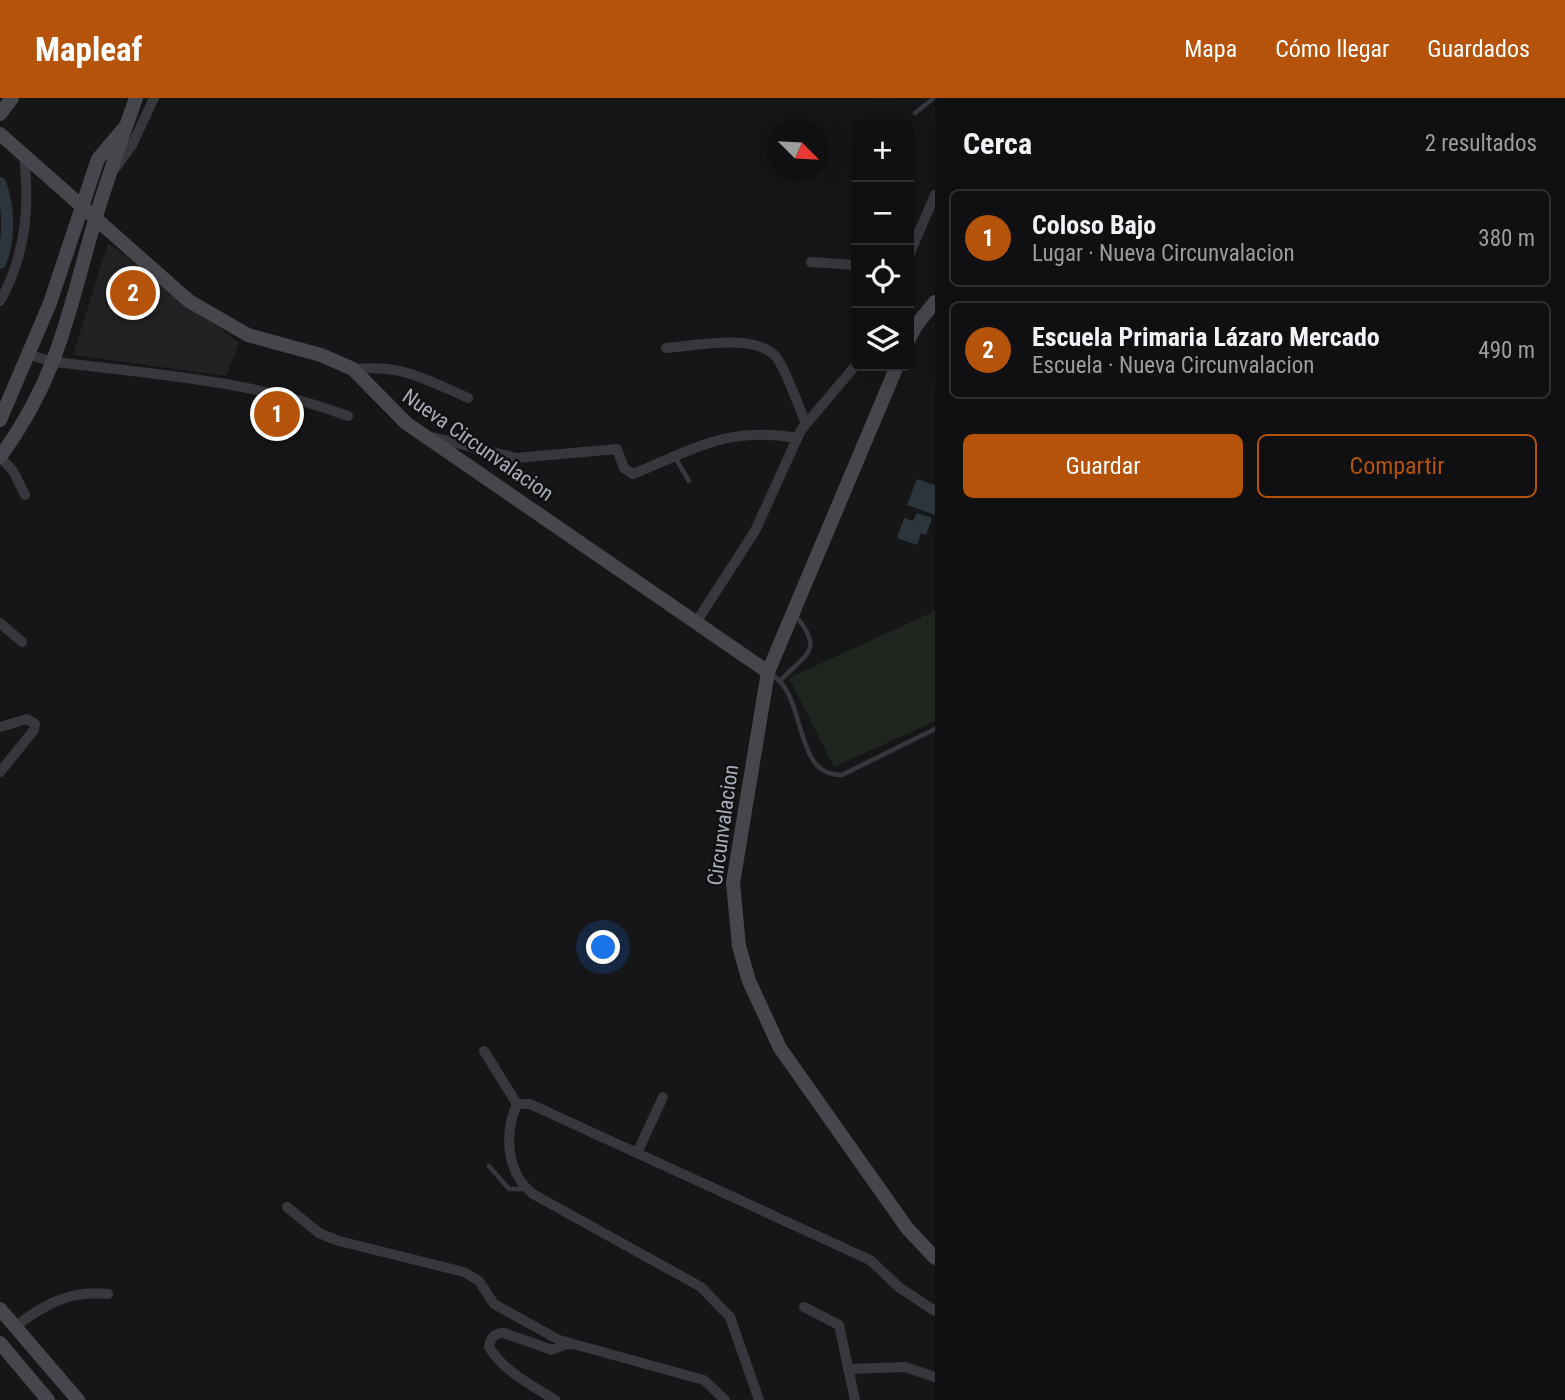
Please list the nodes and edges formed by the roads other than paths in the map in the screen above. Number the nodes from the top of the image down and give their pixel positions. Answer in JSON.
{"nodes":[{"id":1,"x":12,"y":98,"type":"edge"},
{"id":2,"x":136,"y":98,"type":"edge"},
{"id":3,"x":154,"y":98,"type":"edge"},
{"id":4,"x":934,"y":98,"type":"edge"},
{"id":5,"x":915,"y":113,"type":"dead end"},
{"id":6,"x":0,"y":114,"type":"edge"},
{"id":7,"x":126,"y":126,"type":"junction"},
{"id":8,"x":0,"y":134,"type":"edge"},
{"id":9,"x":24,"y":156,"type":"junction"},
{"id":10,"x":111,"y":174,"type":"junction"},
{"id":11,"x":935,"y":195,"type":"edge"},
{"id":12,"x":80,"y":206,"type":"junction"},
{"id":13,"x":95,"y":219,"type":"junction"},
{"id":14,"x":913,"y":245,"type":"edge"},
{"id":15,"x":811,"y":262,"type":"dead end"},
{"id":16,"x":851,"y":265,"type":"edge"},
{"id":17,"x":0,"y":301,"type":"edge"},
{"id":18,"x":935,"y":302,"type":"edge"},
{"id":19,"x":914,"y":323,"type":"edge"},
{"id":20,"x":666,"y":348,"type":"dead end"},
{"id":21,"x":29,"y":355,"type":"junction"},
{"id":22,"x":55,"y":362,"type":"junction"},
{"id":23,"x":353,"y":369,"type":"junction"},
{"id":24,"x":851,"y":371,"type":"edge"},
{"id":25,"x":895,"y":371,"type":"edge"},
{"id":26,"x":468,"y":398,"type":"dead end"},
{"id":27,"x":348,"y":416,"type":"dead end"},
{"id":28,"x":0,"y":420,"type":"edge"},
{"id":29,"x":806,"y":423,"type":"junction"},
{"id":30,"x":424,"y":435,"type":"junction"},
{"id":31,"x":797,"y":438,"type":"junction"},
{"id":32,"x":674,"y":456,"type":"junction"},
{"id":33,"x":0,"y":457,"type":"edge"},
{"id":34,"x":689,"y":481,"type":"dead end"},
{"id":35,"x":25,"y":495,"type":"dead end"},
{"id":36,"x":793,"y":612,"type":"junction"},
{"id":37,"x":0,"y":623,"type":"edge"},
{"id":38,"x":695,"y":624,"type":"junction"},
{"id":39,"x":22,"y":642,"type":"dead end"},
{"id":40,"x":774,"y":676,"type":"junction"},
{"id":41,"x":0,"y":727,"type":"edge"},
{"id":42,"x":935,"y":729,"type":"edge"},
{"id":43,"x":0,"y":772,"type":"edge"},
{"id":44,"x":484,"y":1051,"type":"dead end"},
{"id":45,"x":663,"y":1097,"type":"dead end"},
{"id":46,"x":517,"y":1104,"type":"junction"},
{"id":47,"x":637,"y":1153,"type":"junction"},
{"id":48,"x":489,"y":1166,"type":"dead end"},
{"id":49,"x":527,"y":1189,"type":"junction"},
{"id":50,"x":287,"y":1207,"type":"dead end"},
{"id":51,"x":935,"y":1258,"type":"edge"},
{"id":52,"x":108,"y":1294,"type":"dead end"},
{"id":53,"x":804,"y":1307,"type":"dead end"},
{"id":54,"x":0,"y":1309,"type":"edge"},
{"id":55,"x":935,"y":1311,"type":"edge"},
{"id":56,"x":16,"y":1326,"type":"junction"},
{"id":57,"x":0,"y":1343,"type":"edge"},
{"id":58,"x":569,"y":1343,"type":"junction"},
{"id":59,"x":848,"y":1369,"type":"junction"},
{"id":60,"x":935,"y":1377,"type":"edge"},
{"id":61,"x":48,"y":1400,"type":"edge"},
{"id":62,"x":78,"y":1400,"type":"edge"},
{"id":63,"x":555,"y":1400,"type":"edge"},
{"id":64,"x":725,"y":1400,"type":"edge"},
{"id":65,"x":759,"y":1400,"type":"edge"},
{"id":66,"x":855,"y":1400,"type":"edge"}],
"edges":[{"from":1,"to":6,"type":"street"},
{"from":2,"to":7,"type":"street"},
{"from":3,"to":10,"type":"street"},
{"from":4,"to":5,"type":"lane"},
{"from":7,"to":10,"type":"street"},
{"from":7,"to":12,"type":"street"},
{"from":8,"to":9,"type":"street","name":"Nueva Circunvalacion"},
{"from":9,"to":12,"type":"street","name":"Nueva Circunvalacion"},
{"from":9,"to":17,"type":"street"},
{"from":10,"to":13,"type":"street"},
{"from":11,"to":14,"type":"street"},
{"from":12,"to":13,"type":"street","name":"Nueva Circunvalacion"},
{"from":12,"to":21,"type":"street"},
{"from":13,"to":22,"type":"street"},
{"from":13,"to":23,"type":"street","name":"Nueva Circunvalacion"},
{"from":15,"to":16,"type":"street"},
{"from":18,"to":19,"type":"street"},
{"from":20,"to":29,"type":"street"},
{"from":21,"to":22,"type":"street"},
{"from":21,"to":28,"type":"street"},
{"from":22,"to":27,"type":"street"},
{"from":22,"to":33,"type":"street"},
{"from":23,"to":26,"type":"street"},
{"from":23,"to":30,"type":"street","name":"Nueva Circunvalacion"},
{"from":24,"to":29,"type":"street"},
{"from":25,"to":36,"type":"street","name":"Circunvalacion"},
{"from":29,"to":31,"type":"street"},
{"from":30,"to":32,"type":"street"},
{"from":30,"to":38,"type":"street","name":"Nueva Circunvalacion"},
{"from":31,"to":32,"type":"street"},
{"from":31,"to":38,"type":"street"},
{"from":32,"to":34,"type":"lane"},
{"from":33,"to":35,"type":"street"},
{"from":36,"to":40,"type":"street","name":"Circunvalacion"},
{"from":36,"to":40,"type":"lane"},
{"from":37,"to":39,"type":"street"},
{"from":38,"to":40,"type":"street","name":"Nueva Circunvalacion"},
{"from":40,"to":42,"type":"lane"},
{"from":40,"to":51,"type":"street","name":"Circunvalacion"},
{"from":41,"to":43,"type":"street"},
{"from":44,"to":46,"type":"street"},
{"from":45,"to":47,"type":"street"},
{"from":46,"to":47,"type":"street"},
{"from":46,"to":49,"type":"street"},
{"from":47,"to":55,"type":"street"},
{"from":48,"to":49,"type":"lane"},
{"from":49,"to":65,"type":"street"},
{"from":50,"to":58,"type":"street"},
{"from":52,"to":56,"type":"street"},
{"from":53,"to":59,"type":"street"},
{"from":54,"to":56,"type":"street"},
{"from":56,"to":62,"type":"street"},
{"from":57,"to":61,"type":"street"},
{"from":58,"to":63,"type":"street"},
{"from":58,"to":64,"type":"street"},
{"from":59,"to":60,"type":"street"},
{"from":59,"to":66,"type":"street"}]}
